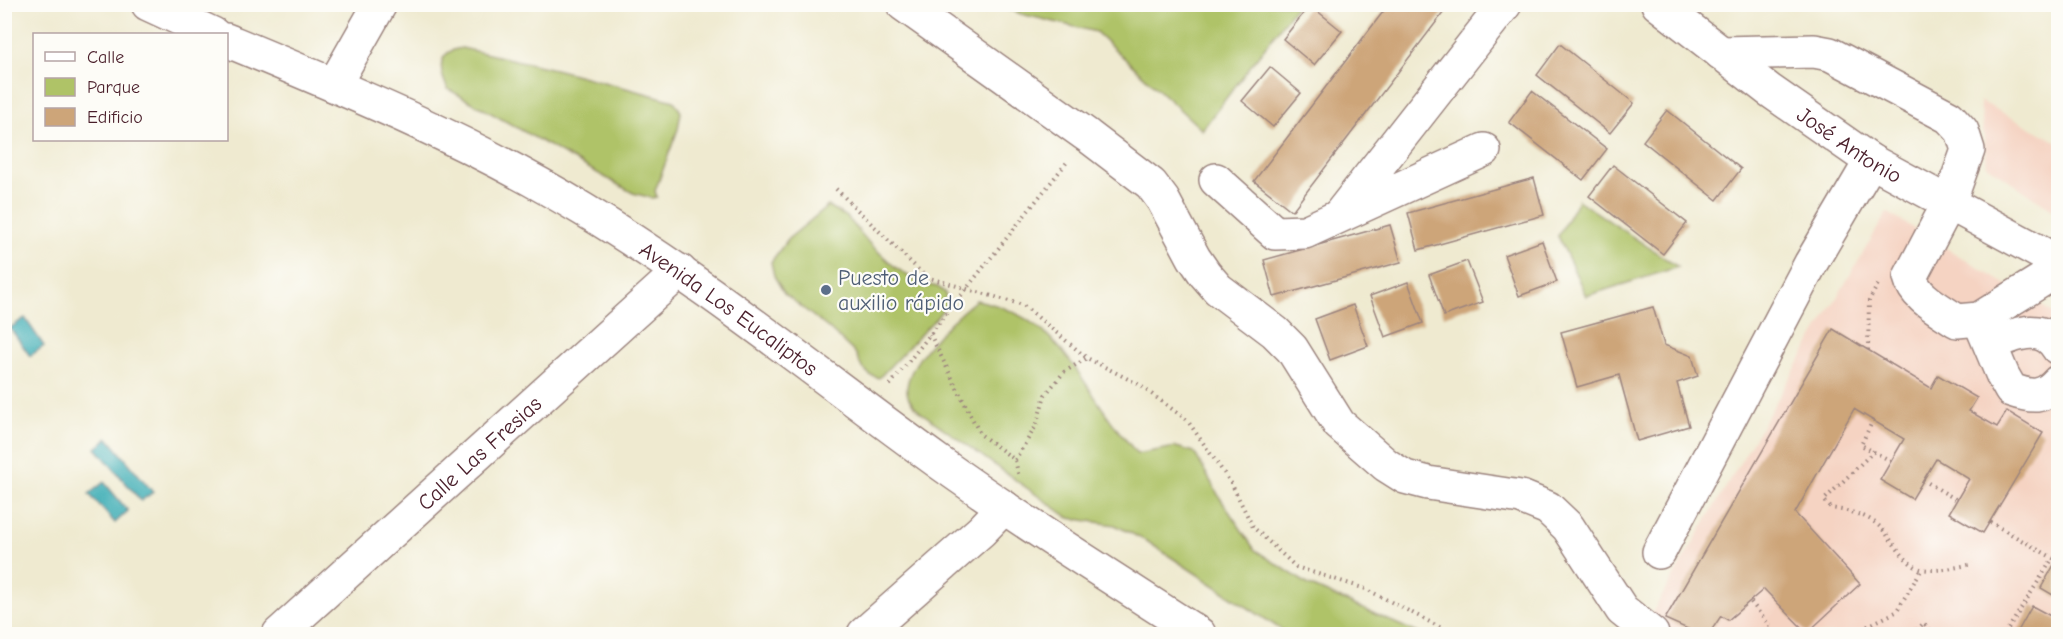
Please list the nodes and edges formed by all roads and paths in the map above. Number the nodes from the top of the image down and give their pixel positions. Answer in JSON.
{"nodes":[{"id":1,"x":148,"y":4,"type":"edge"},
{"id":2,"x":380,"y":4,"type":"edge"},
{"id":3,"x":903,"y":4,"type":"edge"},
{"id":4,"x":1505,"y":4,"type":"edge"},
{"id":5,"x":1670,"y":8,"type":"edge"},
{"id":6,"x":211,"y":33,"type":"edge"},
{"id":7,"x":228,"y":41,"type":"edge"},
{"id":8,"x":1721,"y":53,"type":"junction"},
{"id":9,"x":334,"y":85,"type":"junction"},
{"id":10,"x":1088,"y":136,"type":"junction"},
{"id":11,"x":1484,"y":150,"type":"dead end"},
{"id":12,"x":1871,"y":161,"type":"junction"},
{"id":13,"x":1216,"y":180,"type":"dead end"},
{"id":14,"x":836,"y":189,"type":"dead end"},
{"id":15,"x":1949,"y":203,"type":"junction"},
{"id":16,"x":1336,"y":219,"type":"junction"},
{"id":17,"x":2058,"y":262,"type":"edge"},
{"id":18,"x":2058,"y":270,"type":"edge"},
{"id":19,"x":680,"y":272,"type":"junction"},
{"id":20,"x":966,"y":289,"type":"junction"},
{"id":21,"x":1979,"y":319,"type":"junction"},
{"id":22,"x":930,"y":334,"type":"junction"},
{"id":23,"x":2009,"y":337,"type":"dead end"},
{"id":24,"x":2058,"y":348,"type":"edge"},
{"id":25,"x":1087,"y":358,"type":"junction"},
{"id":26,"x":2058,"y":382,"type":"edge"},
{"id":27,"x":890,"y":385,"type":"dead end"},
{"id":28,"x":1873,"y":420,"type":"dead end"},
{"id":29,"x":1874,"y":451,"type":"junction"},
{"id":30,"x":1016,"y":460,"type":"junction"},
{"id":31,"x":1891,"y":461,"type":"dead end"},
{"id":32,"x":1019,"y":478,"type":"dead end"},
{"id":33,"x":1923,"y":480,"type":"dead end"},
{"id":34,"x":1957,"y":500,"type":"dead end"},
{"id":35,"x":1004,"y":507,"type":"junction"},
{"id":36,"x":1990,"y":522,"type":"dead end"},
{"id":37,"x":1659,"y":552,"type":"dead end"},
{"id":38,"x":2053,"y":558,"type":"junction"},
{"id":39,"x":2058,"y":561,"type":"edge"},
{"id":40,"x":1973,"y":564,"type":"dead end"},
{"id":41,"x":1922,"y":569,"type":"junction"},
{"id":42,"x":1751,"y":602,"type":"dead end"},
{"id":43,"x":1730,"y":631,"type":"dead end"},
{"id":44,"x":279,"y":634,"type":"edge"},
{"id":45,"x":864,"y":634,"type":"edge"},
{"id":46,"x":1199,"y":634,"type":"edge"},
{"id":47,"x":1453,"y":634,"type":"edge"},
{"id":48,"x":1652,"y":634,"type":"edge"},
{"id":49,"x":1736,"y":634,"type":"edge"},
{"id":50,"x":1776,"y":634,"type":"edge"},
{"id":51,"x":1851,"y":634,"type":"edge"},
{"id":52,"x":1912,"y":634,"type":"edge"},
{"id":53,"x":1932,"y":634,"type":"edge"},
{"id":54,"x":1988,"y":634,"type":"edge"},
{"id":55,"x":2006,"y":634,"type":"edge"}],
"edges":[{"from":1,"to":6,"type":"street"},
{"from":2,"to":9,"type":"street"},
{"from":3,"to":10,"type":"street"},
{"from":4,"to":16,"type":"street"},
{"from":5,"to":8,"type":"street","name":"José Antonio"},
{"from":7,"to":9,"type":"street","name":"Avenida Los Eucaliptos"},
{"from":8,"to":12,"type":"street","name":"José Antonio"},
{"from":8,"to":15,"type":"street"},
{"from":9,"to":19,"type":"street","name":"Avenida Los Eucaliptos"},
{"from":10,"to":20,"type":"path"},
{"from":10,"to":48,"type":"street"},
{"from":11,"to":16,"type":"street"},
{"from":12,"to":15,"type":"street","name":"José Antonio"},
{"from":12,"to":37,"type":"street"},
{"from":13,"to":16,"type":"street"},
{"from":14,"to":20,"type":"path"},
{"from":15,"to":17,"type":"street","name":"José Antonio"},
{"from":15,"to":21,"type":"street"},
{"from":18,"to":21,"type":"street"},
{"from":19,"to":35,"type":"street","name":"Avenida Los Eucaliptos"},
{"from":19,"to":44,"type":"street","name":"Calle Las Fresias"},
{"from":20,"to":22,"type":"path"},
{"from":20,"to":25,"type":"path"},
{"from":21,"to":26,"type":"street"},
{"from":22,"to":27,"type":"path"},
{"from":22,"to":30,"type":"path"},
{"from":23,"to":24,"type":"street"},
{"from":25,"to":30,"type":"path"},
{"from":25,"to":47,"type":"path"},
{"from":28,"to":29,"type":"path"},
{"from":29,"to":31,"type":"path"},
{"from":29,"to":41,"type":"path"},
{"from":30,"to":32,"type":"path"},
{"from":33,"to":34,"type":"path"},
{"from":35,"to":45,"type":"street"},
{"from":35,"to":46,"type":"street","name":"Avenida Los Eucaliptos"},
{"from":36,"to":38,"type":"path"},
{"from":38,"to":39,"type":"path"},
{"from":38,"to":55,"type":"path"},
{"from":40,"to":41,"type":"path"},
{"from":41,"to":51,"type":"path"},
{"from":42,"to":50,"type":"path"},
{"from":43,"to":49,"type":"path"},
{"from":52,"to":53,"type":"path"},
{"from":54,"to":55,"type":"path"}]}
